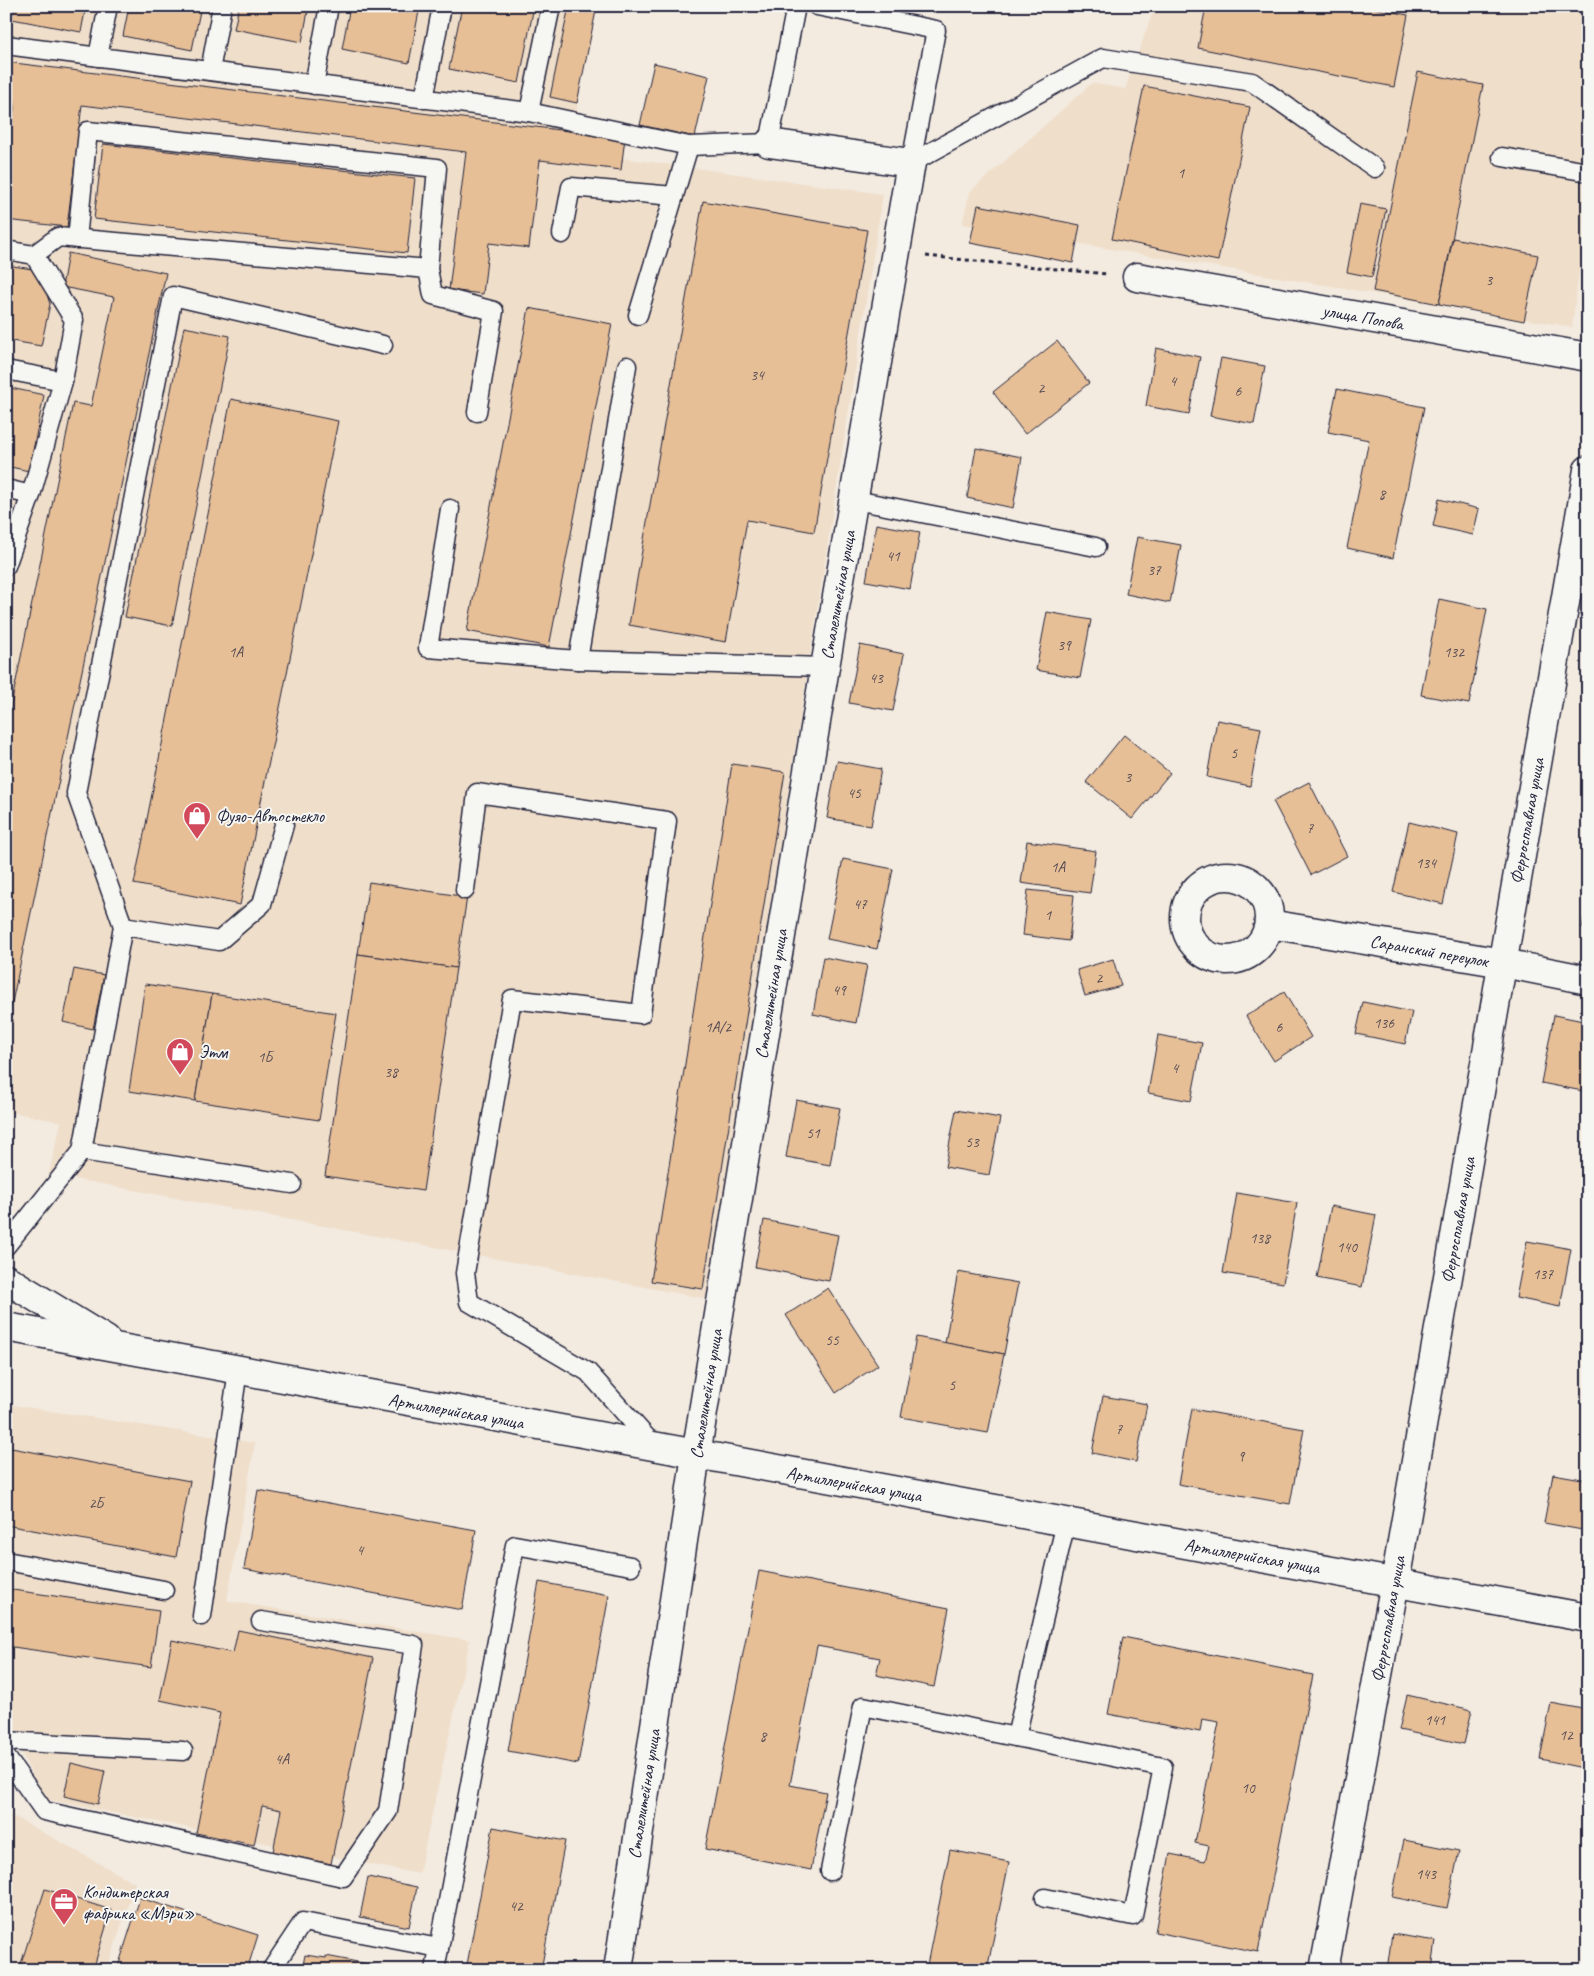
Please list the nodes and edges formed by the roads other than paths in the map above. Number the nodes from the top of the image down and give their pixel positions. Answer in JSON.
{"nodes":[{"id":1,"x":108,"y":6,"type":"edge"},
{"id":2,"x":222,"y":6,"type":"edge"},
{"id":3,"x":329,"y":6,"type":"edge"},
{"id":4,"x":442,"y":6,"type":"edge"},
{"id":5,"x":551,"y":6,"type":"edge"},
{"id":6,"x":796,"y":6,"type":"edge"},
{"id":7,"x":817,"y":6,"type":"edge"},
{"id":8,"x":6,"y":45,"type":"edge"},
{"id":9,"x":98,"y":57,"type":"junction"},
{"id":10,"x":210,"y":71,"type":"junction"},
{"id":11,"x":314,"y":85,"type":"junction"},
{"id":12,"x":424,"y":99,"type":"junction"},
{"id":13,"x":529,"y":112,"type":"junction"},
{"id":14,"x":768,"y":143,"type":"junction"},
{"id":15,"x":689,"y":146,"type":"junction"},
{"id":16,"x":1502,"y":157,"type":"dead end"},
{"id":17,"x":911,"y":163,"type":"junction"},
{"id":18,"x":1375,"y":168,"type":"dead end"},
{"id":19,"x":1588,"y":172,"type":"edge"},
{"id":20,"x":674,"y":196,"type":"junction"},
{"id":21,"x":562,"y":234,"type":"dead end"},
{"id":22,"x":77,"y":239,"type":"junction"},
{"id":23,"x":6,"y":250,"type":"edge"},
{"id":24,"x":34,"y":255,"type":"junction"},
{"id":25,"x":428,"y":269,"type":"junction"},
{"id":26,"x":1137,"y":277,"type":"road end"},
{"id":27,"x":638,"y":315,"type":"dead end"},
{"id":28,"x":383,"y":345,"type":"dead end"},
{"id":29,"x":1588,"y":357,"type":"edge"},
{"id":30,"x":627,"y":366,"type":"dead end"},
{"id":31,"x":6,"y":370,"type":"edge"},
{"id":32,"x":63,"y":381,"type":"junction"},
{"id":33,"x":477,"y":412,"type":"dead end"},
{"id":34,"x":1588,"y":470,"type":"edge"},
{"id":35,"x":6,"y":489,"type":"edge"},
{"id":36,"x":31,"y":495,"type":"junction"},
{"id":37,"x":855,"y":500,"type":"junction"},
{"id":38,"x":450,"y":510,"type":"dead end"},
{"id":39,"x":1096,"y":547,"type":"dead end"},
{"id":40,"x":6,"y":566,"type":"edge"},
{"id":41,"x":578,"y":660,"type":"junction"},
{"id":42,"x":825,"y":667,"type":"junction"},
{"id":43,"x":284,"y":826,"type":"dead end"},
{"id":44,"x":465,"y":890,"type":"dead end"},
{"id":45,"x":1269,"y":924,"type":"dead end"},
{"id":46,"x":123,"y":926,"type":"junction"},
{"id":47,"x":1503,"y":963,"type":"junction"},
{"id":48,"x":1588,"y":980,"type":"edge"},
{"id":49,"x":82,"y":1151,"type":"junction"},
{"id":50,"x":292,"y":1184,"type":"dead end"},
{"id":51,"x":6,"y":1246,"type":"edge"},
{"id":52,"x":6,"y":1279,"type":"edge"},
{"id":53,"x":6,"y":1327,"type":"edge"},
{"id":54,"x":120,"y":1349,"type":"junction"},
{"id":55,"x":238,"y":1370,"type":"junction"},
{"id":56,"x":657,"y":1448,"type":"junction"},
{"id":57,"x":696,"y":1455,"type":"junction"},
{"id":58,"x":1066,"y":1522,"type":"junction"},
{"id":59,"x":6,"y":1561,"type":"edge"},
{"id":60,"x":631,"y":1566,"type":"dead end"},
{"id":61,"x":1395,"y":1582,"type":"junction"},
{"id":62,"x":164,"y":1590,"type":"dead end"},
{"id":63,"x":202,"y":1616,"type":"dead end"},
{"id":64,"x":1588,"y":1618,"type":"edge"},
{"id":65,"x":261,"y":1621,"type":"dead end"},
{"id":66,"x":1016,"y":1737,"type":"junction"},
{"id":67,"x":6,"y":1741,"type":"edge"},
{"id":68,"x":183,"y":1751,"type":"dead end"},
{"id":69,"x":6,"y":1757,"type":"edge"},
{"id":70,"x":830,"y":1870,"type":"dead end"},
{"id":71,"x":1045,"y":1898,"type":"dead end"},
{"id":72,"x":439,"y":1948,"type":"junction"},
{"id":73,"x":271,"y":1970,"type":"edge"},
{"id":74,"x":435,"y":1970,"type":"edge"},
{"id":75,"x":618,"y":1970,"type":"edge"},
{"id":76,"x":1324,"y":1970,"type":"edge"}],
"edges":[{"from":1,"to":9,"type":"lane"},
{"from":2,"to":10,"type":"lane"},
{"from":3,"to":11,"type":"lane"},
{"from":4,"to":12,"type":"lane"},
{"from":5,"to":13,"type":"lane"},
{"from":6,"to":14,"type":"lane"},
{"from":7,"to":17,"type":"lane"},
{"from":8,"to":9,"type":"lane"},
{"from":9,"to":10,"type":"lane"},
{"from":10,"to":11,"type":"lane"},
{"from":11,"to":12,"type":"lane"},
{"from":12,"to":13,"type":"lane"},
{"from":13,"to":15,"type":"lane"},
{"from":14,"to":15,"type":"lane"},
{"from":14,"to":17,"type":"street"},
{"from":15,"to":20,"type":"lane"},
{"from":16,"to":19,"type":"lane"},
{"from":17,"to":18,"type":"lane"},
{"from":17,"to":37,"type":"street","name":"Сталелитейная улица"},
{"from":20,"to":21,"type":"lane"},
{"from":20,"to":27,"type":"lane"},
{"from":22,"to":24,"type":"lane"},
{"from":22,"to":25,"type":"lane"},
{"from":22,"to":25,"type":"lane"},
{"from":23,"to":24,"type":"lane"},
{"from":24,"to":32,"type":"lane"},
{"from":25,"to":33,"type":"lane"},
{"from":26,"to":29,"type":"street","name":"улица Попова"},
{"from":28,"to":46,"type":"lane"},
{"from":30,"to":41,"type":"lane"},
{"from":31,"to":32,"type":"lane"},
{"from":32,"to":36,"type":"lane"},
{"from":34,"to":47,"type":"street","name":"Ферросплавная улица"},
{"from":35,"to":36,"type":"lane"},
{"from":36,"to":40,"type":"lane"},
{"from":37,"to":39,"type":"lane"},
{"from":37,"to":42,"type":"street","name":"Сталелитейная улица"},
{"from":38,"to":41,"type":"lane"},
{"from":41,"to":42,"type":"lane"},
{"from":42,"to":57,"type":"street","name":"Сталелитейная улица"},
{"from":43,"to":46,"type":"lane"},
{"from":44,"to":56,"type":"lane"},
{"from":45,"to":47,"type":"street","name":"Саранский переулок"},
{"from":46,"to":49,"type":"lane"},
{"from":47,"to":48,"type":"street","name":"Саранский переулок"},
{"from":47,"to":61,"type":"street","name":"Ферросплавная улица"},
{"from":49,"to":50,"type":"lane"},
{"from":49,"to":51,"type":"lane"},
{"from":52,"to":54,"type":"street","name":"Артиллерийская улица"},
{"from":53,"to":54,"type":"street","name":"Артиллерийская улица"},
{"from":54,"to":55,"type":"street","name":"Артиллерийская улица"},
{"from":55,"to":56,"type":"street","name":"Артиллерийская улица"},
{"from":55,"to":63,"type":"lane"},
{"from":56,"to":57,"type":"street","name":"Артиллерийская улица"},
{"from":57,"to":58,"type":"street","name":"Артиллерийская улица"},
{"from":57,"to":75,"type":"street","name":"Сталелитейная улица"},
{"from":58,"to":61,"type":"street","name":"Артиллерийская улица"},
{"from":58,"to":66,"type":"lane"},
{"from":59,"to":62,"type":"lane"},
{"from":60,"to":72,"type":"lane"},
{"from":61,"to":64,"type":"street","name":"Артиллерийская улица"},
{"from":61,"to":76,"type":"street","name":"Ферросплавная улица"},
{"from":65,"to":69,"type":"lane"},
{"from":66,"to":70,"type":"lane"},
{"from":66,"to":71,"type":"lane"},
{"from":67,"to":68,"type":"lane"},
{"from":72,"to":73,"type":"lane"},
{"from":72,"to":74,"type":"lane"}]}
